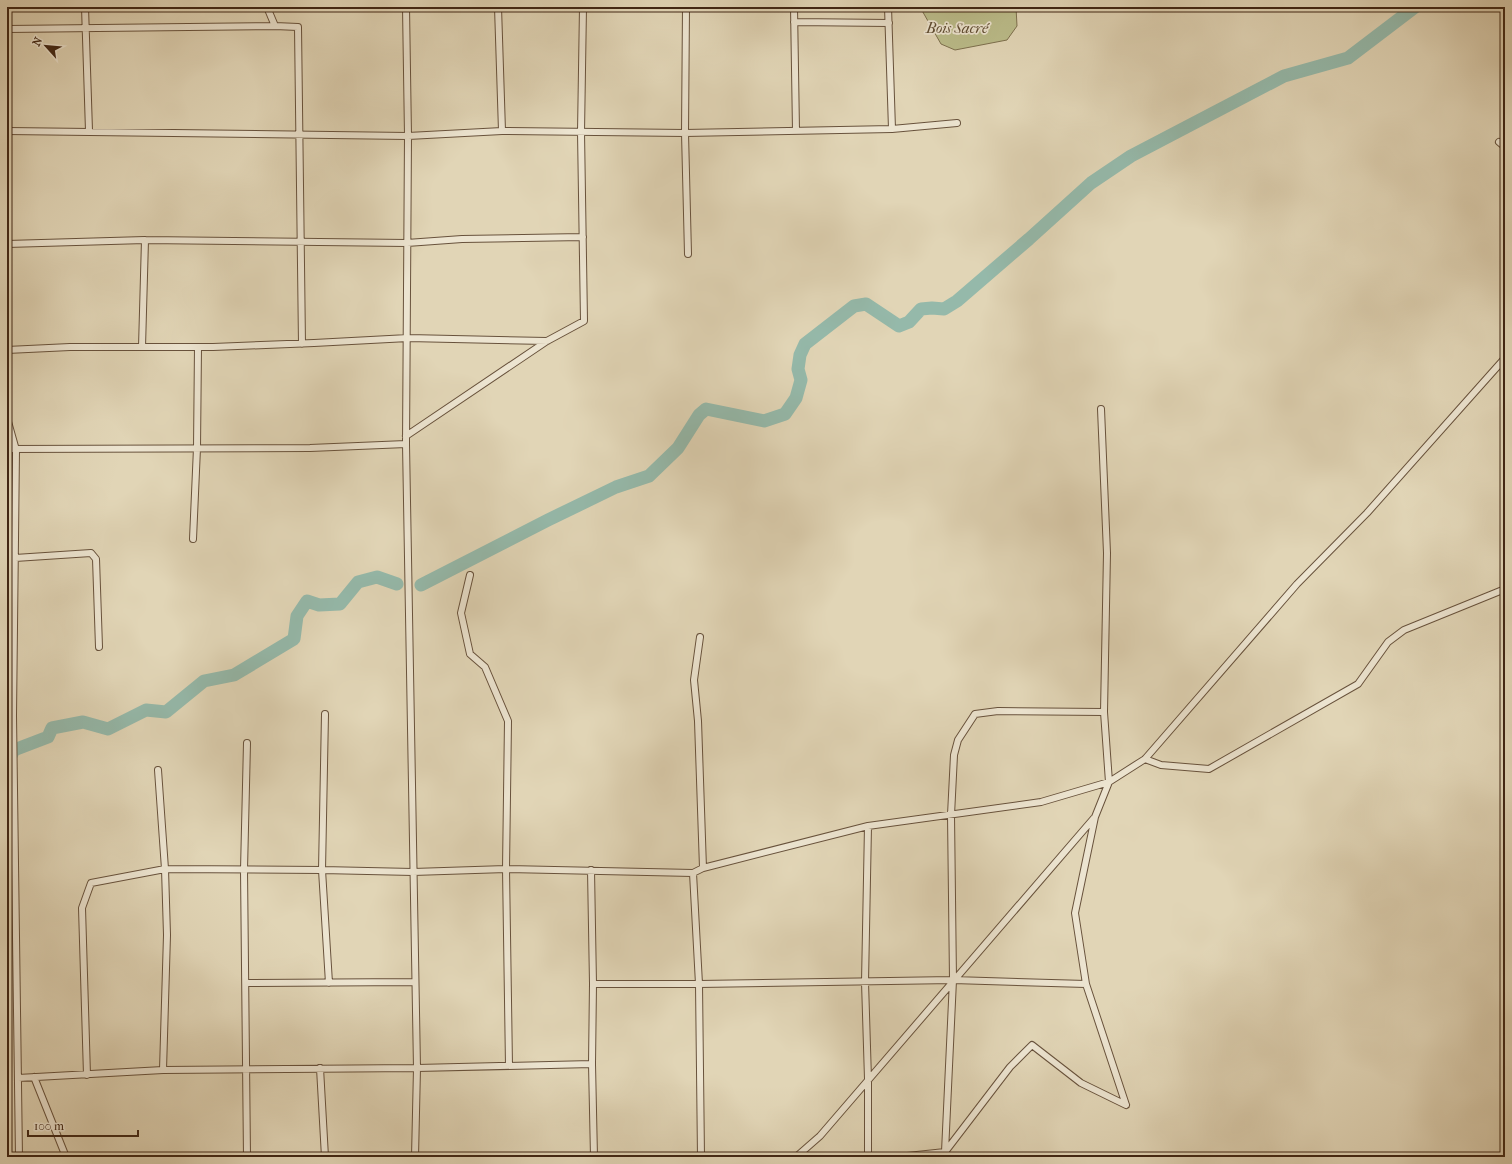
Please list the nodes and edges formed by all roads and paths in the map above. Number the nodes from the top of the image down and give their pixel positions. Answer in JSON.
{"nodes":[{"id":1,"x":86,"y":7,"type":"edge"},
{"id":2,"x":268,"y":7,"type":"edge"},
{"id":3,"x":406,"y":7,"type":"edge"},
{"id":4,"x":498,"y":7,"type":"edge"},
{"id":5,"x":583,"y":7,"type":"edge"},
{"id":6,"x":686,"y":7,"type":"edge"},
{"id":7,"x":794,"y":7,"type":"edge"},
{"id":8,"x":888,"y":7,"type":"edge"},
{"id":9,"x":794,"y":22,"type":"junction"},
{"id":10,"x":888,"y":23,"type":"junction"},
{"id":11,"x":275,"y":26,"type":"junction"},
{"id":12,"x":86,"y":28,"type":"junction"},
{"id":13,"x":7,"y":29,"type":"edge"},
{"id":14,"x":957,"y":124,"type":"dead end"},
{"id":15,"x":892,"y":129,"type":"junction"},
{"id":16,"x":7,"y":131,"type":"edge"},
{"id":17,"x":502,"y":131,"type":"junction"},
{"id":18,"x":796,"y":131,"type":"junction"},
{"id":19,"x":89,"y":132,"type":"junction"},
{"id":20,"x":581,"y":132,"type":"junction"},
{"id":21,"x":685,"y":133,"type":"junction"},
{"id":22,"x":299,"y":134,"type":"junction"},
{"id":23,"x":408,"y":136,"type":"junction"},
{"id":24,"x":1499,"y":142,"type":"dead end"},
{"id":25,"x":1505,"y":147,"type":"edge"},
{"id":26,"x":583,"y":237,"type":"junction"},
{"id":27,"x":145,"y":240,"type":"junction"},
{"id":28,"x":301,"y":242,"type":"junction"},
{"id":29,"x":407,"y":243,"type":"junction"},
{"id":30,"x":7,"y":244,"type":"edge"},
{"id":31,"x":688,"y":254,"type":"dead end"},
{"id":32,"x":408,"y":338,"type":"junction"},
{"id":33,"x":547,"y":341,"type":"junction"},
{"id":34,"x":302,"y":344,"type":"junction"},
{"id":35,"x":142,"y":347,"type":"junction"},
{"id":36,"x":198,"y":347,"type":"junction"},
{"id":37,"x":7,"y":350,"type":"edge"},
{"id":38,"x":1505,"y":358,"type":"edge"},
{"id":39,"x":1101,"y":409,"type":"dead end"},
{"id":40,"x":7,"y":418,"type":"edge"},
{"id":41,"x":406,"y":436,"type":"junction"},
{"id":42,"x":406,"y":444,"type":"junction"},
{"id":43,"x":197,"y":448,"type":"junction"},
{"id":44,"x":7,"y":449,"type":"edge"},
{"id":45,"x":16,"y":450,"type":"junction"},
{"id":46,"x":15,"y":526,"type":"junction"},
{"id":47,"x":7,"y":528,"type":"edge"},
{"id":48,"x":193,"y":539,"type":"dead end"},
{"id":49,"x":15,"y":558,"type":"junction"},
{"id":50,"x":470,"y":575,"type":"dead end"},
{"id":51,"x":1505,"y":589,"type":"edge"},
{"id":52,"x":700,"y":637,"type":"dead end"},
{"id":53,"x":99,"y":646,"type":"dead end"},
{"id":54,"x":1104,"y":712,"type":"junction"},
{"id":55,"x":325,"y":714,"type":"dead end"},
{"id":56,"x":246,"y":743,"type":"dead end"},
{"id":57,"x":1145,"y":760,"type":"junction"},
{"id":58,"x":158,"y":770,"type":"dead end"},
{"id":59,"x":1109,"y":782,"type":"junction"},
{"id":60,"x":951,"y":815,"type":"junction"},
{"id":61,"x":1095,"y":817,"type":"junction"},
{"id":62,"x":868,"y":826,"type":"junction"},
{"id":63,"x":703,"y":868,"type":"junction"},
{"id":64,"x":506,"y":869,"type":"junction"},
{"id":65,"x":164,"y":870,"type":"junction"},
{"id":66,"x":244,"y":870,"type":"junction"},
{"id":67,"x":322,"y":870,"type":"junction"},
{"id":68,"x":591,"y":870,"type":"junction"},
{"id":69,"x":413,"y":872,"type":"junction"},
{"id":70,"x":693,"y":873,"type":"junction"},
{"id":71,"x":953,"y":980,"type":"junction"},
{"id":72,"x":414,"y":982,"type":"junction"},
{"id":73,"x":865,"y":982,"type":"junction"},
{"id":74,"x":246,"y":983,"type":"junction"},
{"id":75,"x":329,"y":983,"type":"junction"},
{"id":76,"x":593,"y":984,"type":"junction"},
{"id":77,"x":699,"y":984,"type":"junction"},
{"id":78,"x":1086,"y":984,"type":"junction"},
{"id":79,"x":592,"y":1064,"type":"junction"},
{"id":80,"x":509,"y":1066,"type":"junction"},
{"id":81,"x":320,"y":1068,"type":"junction"},
{"id":82,"x":417,"y":1068,"type":"junction"},
{"id":83,"x":246,"y":1069,"type":"junction"},
{"id":84,"x":163,"y":1070,"type":"junction"},
{"id":85,"x":87,"y":1075,"type":"junction"},
{"id":86,"x":34,"y":1077,"type":"junction"},
{"id":87,"x":18,"y":1078,"type":"junction"},
{"id":88,"x":868,"y":1079,"type":"junction"},
{"id":89,"x":945,"y":1152,"type":"junction"},
{"id":90,"x":19,"y":1157,"type":"edge"},
{"id":91,"x":66,"y":1157,"type":"edge"},
{"id":92,"x":247,"y":1157,"type":"edge"},
{"id":93,"x":325,"y":1157,"type":"edge"},
{"id":94,"x":415,"y":1157,"type":"edge"},
{"id":95,"x":594,"y":1157,"type":"edge"},
{"id":96,"x":686,"y":1157,"type":"edge"},
{"id":97,"x":701,"y":1157,"type":"edge"},
{"id":98,"x":739,"y":1157,"type":"edge"},
{"id":99,"x":796,"y":1157,"type":"edge"},
{"id":100,"x":868,"y":1157,"type":"edge"},
{"id":101,"x":898,"y":1157,"type":"edge"}],
"edges":[{"from":1,"to":12,"type":"street"},
{"from":2,"to":11,"type":"street"},
{"from":3,"to":23,"type":"street"},
{"from":4,"to":17,"type":"street"},
{"from":5,"to":20,"type":"street"},
{"from":6,"to":21,"type":"street"},
{"from":7,"to":9,"type":"street"},
{"from":8,"to":10,"type":"street"},
{"from":9,"to":10,"type":"street"},
{"from":9,"to":18,"type":"street"},
{"from":10,"to":15,"type":"street"},
{"from":11,"to":12,"type":"street"},
{"from":11,"to":22,"type":"street"},
{"from":12,"to":13,"type":"street"},
{"from":12,"to":19,"type":"street"},
{"from":14,"to":15,"type":"street"},
{"from":15,"to":18,"type":"street"},
{"from":16,"to":19,"type":"street"},
{"from":17,"to":20,"type":"street"},
{"from":17,"to":23,"type":"street"},
{"from":18,"to":21,"type":"street"},
{"from":19,"to":22,"type":"street"},
{"from":20,"to":21,"type":"street"},
{"from":20,"to":26,"type":"street"},
{"from":21,"to":31,"type":"street"},
{"from":22,"to":23,"type":"street"},
{"from":22,"to":28,"type":"street"},
{"from":23,"to":29,"type":"street"},
{"from":24,"to":25,"type":"street"},
{"from":26,"to":29,"type":"street"},
{"from":26,"to":33,"type":"street"},
{"from":27,"to":28,"type":"street"},
{"from":27,"to":30,"type":"street"},
{"from":27,"to":35,"type":"street"},
{"from":28,"to":29,"type":"street"},
{"from":28,"to":34,"type":"street"},
{"from":29,"to":32,"type":"street"},
{"from":32,"to":33,"type":"street"},
{"from":32,"to":34,"type":"street"},
{"from":32,"to":41,"type":"street"},
{"from":33,"to":41,"type":"street"},
{"from":34,"to":36,"type":"street"},
{"from":35,"to":36,"type":"street"},
{"from":35,"to":37,"type":"street"},
{"from":36,"to":43,"type":"street"},
{"from":38,"to":57,"type":"street"},
{"from":39,"to":54,"type":"street"},
{"from":40,"to":45,"type":"street"},
{"from":41,"to":42,"type":"street"},
{"from":42,"to":43,"type":"street"},
{"from":42,"to":69,"type":"street"},
{"from":43,"to":45,"type":"street"},
{"from":43,"to":48,"type":"street"},
{"from":44,"to":45,"type":"street"},
{"from":45,"to":46,"type":"street"},
{"from":46,"to":47,"type":"street"},
{"from":46,"to":49,"type":"street"},
{"from":49,"to":53,"type":"street"},
{"from":49,"to":87,"type":"street"},
{"from":50,"to":64,"type":"street"},
{"from":51,"to":57,"type":"street"},
{"from":52,"to":63,"type":"street"},
{"from":54,"to":59,"type":"street"},
{"from":54,"to":60,"type":"street"},
{"from":55,"to":67,"type":"street"},
{"from":56,"to":66,"type":"street"},
{"from":57,"to":59,"type":"street"},
{"from":58,"to":65,"type":"street"},
{"from":59,"to":60,"type":"street"},
{"from":59,"to":61,"type":"street"},
{"from":60,"to":62,"type":"street"},
{"from":60,"to":71,"type":"street"},
{"from":61,"to":71,"type":"street"},
{"from":61,"to":78,"type":"street"},
{"from":62,"to":63,"type":"street"},
{"from":62,"to":73,"type":"street"},
{"from":63,"to":70,"type":"street"},
{"from":64,"to":68,"type":"street"},
{"from":64,"to":69,"type":"street"},
{"from":64,"to":80,"type":"street"},
{"from":65,"to":66,"type":"street"},
{"from":65,"to":84,"type":"street"},
{"from":65,"to":85,"type":"street"},
{"from":66,"to":67,"type":"street"},
{"from":66,"to":74,"type":"street"},
{"from":67,"to":69,"type":"street"},
{"from":67,"to":75,"type":"street"},
{"from":68,"to":70,"type":"street"},
{"from":68,"to":76,"type":"street"},
{"from":69,"to":72,"type":"street"},
{"from":70,"to":77,"type":"street"},
{"from":71,"to":73,"type":"street"},
{"from":71,"to":78,"type":"street"},
{"from":71,"to":88,"type":"street"},
{"from":71,"to":89,"type":"street"},
{"from":72,"to":75,"type":"street"},
{"from":72,"to":82,"type":"street"},
{"from":73,"to":77,"type":"street"},
{"from":73,"to":88,"type":"street"},
{"from":74,"to":75,"type":"street"},
{"from":74,"to":83,"type":"street"},
{"from":76,"to":77,"type":"street"},
{"from":76,"to":79,"type":"street"},
{"from":77,"to":97,"type":"street"},
{"from":78,"to":89,"type":"street"},
{"from":79,"to":80,"type":"street"},
{"from":79,"to":95,"type":"street"},
{"from":80,"to":82,"type":"street"},
{"from":81,"to":82,"type":"street"},
{"from":81,"to":83,"type":"street"},
{"from":81,"to":93,"type":"street"},
{"from":82,"to":94,"type":"street"},
{"from":83,"to":84,"type":"street"},
{"from":83,"to":92,"type":"street"},
{"from":84,"to":85,"type":"street"},
{"from":85,"to":86,"type":"street"},
{"from":86,"to":87,"type":"street"},
{"from":86,"to":91,"type":"street"},
{"from":87,"to":90,"type":"street"},
{"from":88,"to":99,"type":"street"},
{"from":88,"to":100,"type":"street"},
{"from":89,"to":101,"type":"street"},
{"from":96,"to":97,"type":"street"},
{"from":97,"to":98,"type":"street"}]}
